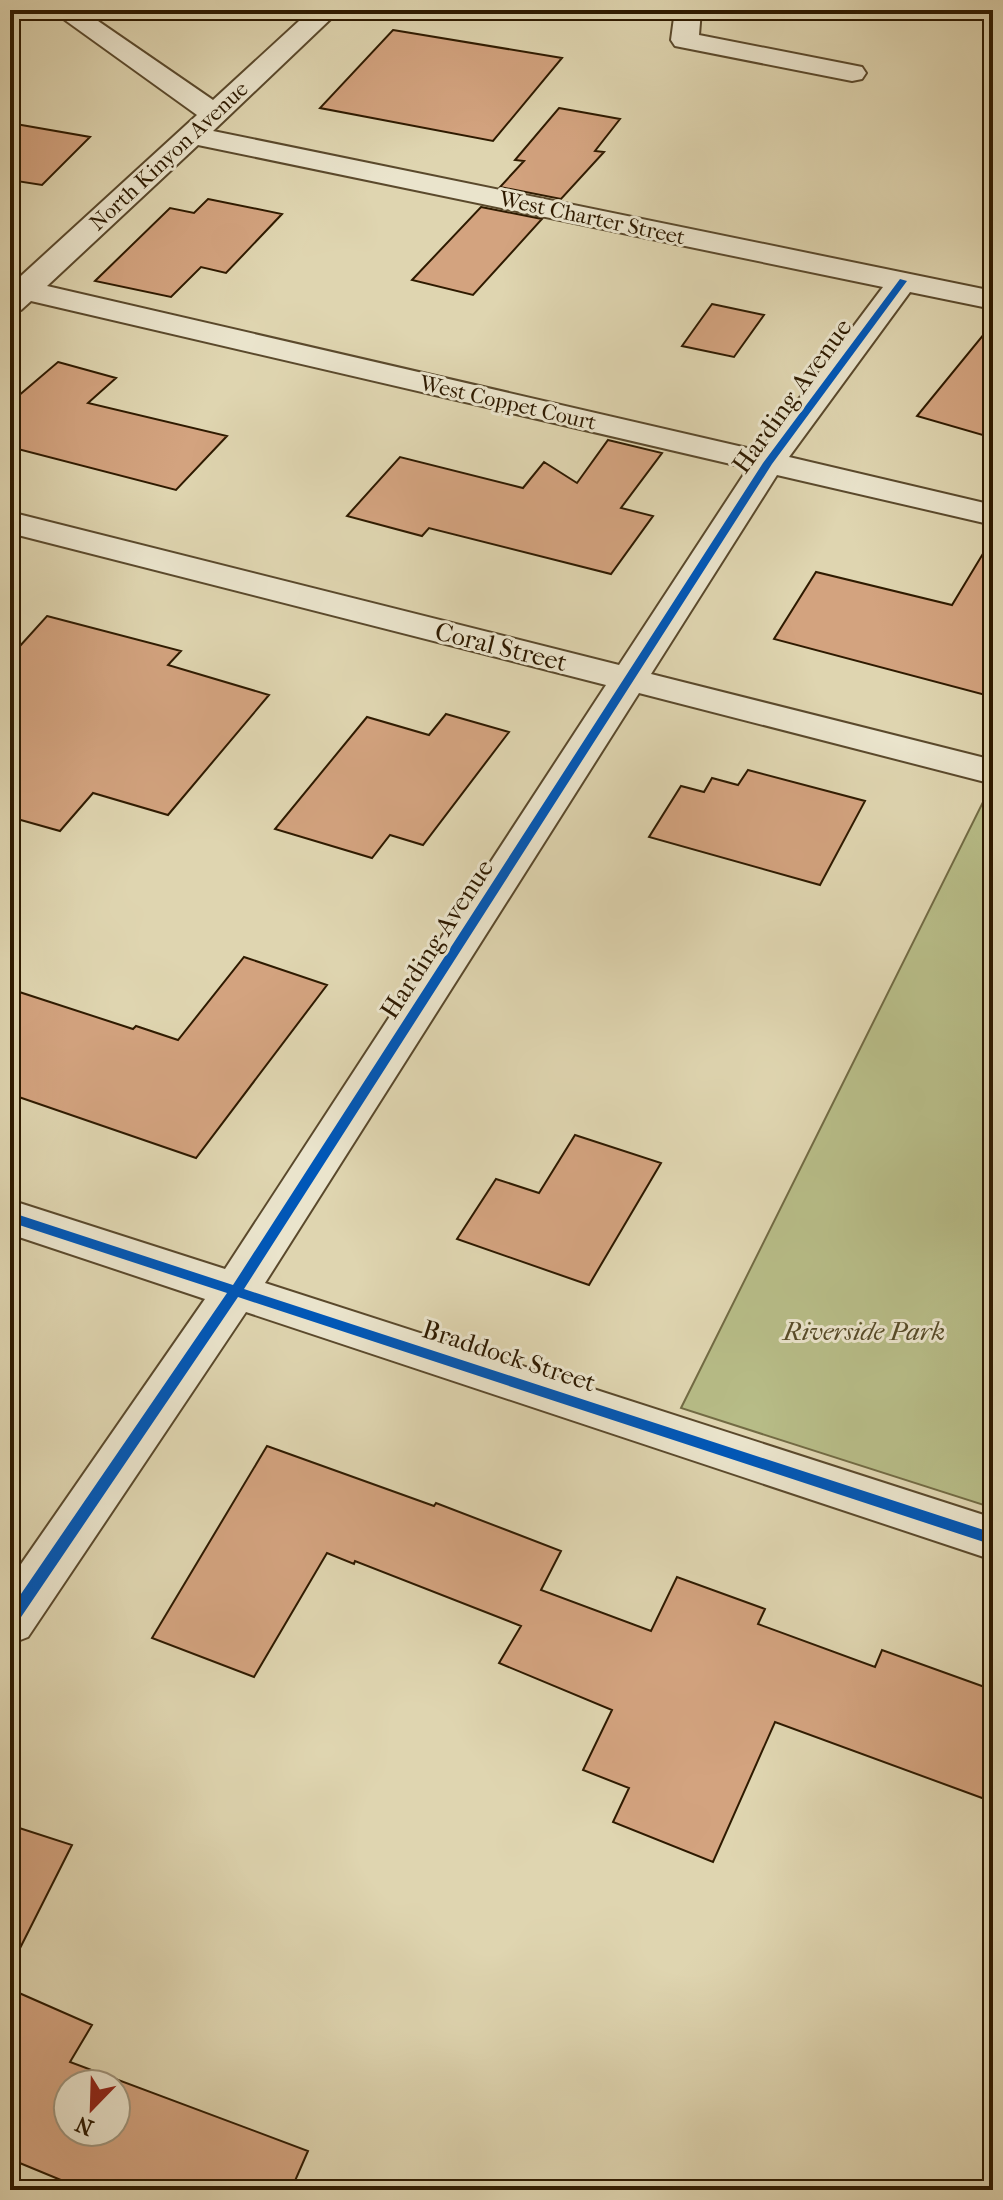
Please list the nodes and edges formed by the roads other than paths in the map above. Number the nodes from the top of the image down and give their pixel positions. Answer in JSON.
{"nodes":[{"id":1,"x":64,"y":10,"type":"edge"},
{"id":2,"x":327,"y":10,"type":"edge"},
{"id":3,"x":688,"y":10,"type":"edge"},
{"id":4,"x":852,"y":73,"type":"dead end"},
{"id":5,"x":215,"y":114,"type":"junction"},
{"id":6,"x":191,"y":135,"type":"junction"},
{"id":7,"x":903,"y":281,"type":"junction"},
{"id":8,"x":17,"y":296,"type":"edge"},
{"id":9,"x":993,"y":300,"type":"edge"},
{"id":10,"x":768,"y":463,"type":"junction"},
{"id":11,"x":993,"y":515,"type":"edge"},
{"id":12,"x":10,"y":522,"type":"edge"},
{"id":13,"x":630,"y":680,"type":"junction"},
{"id":14,"x":993,"y":772,"type":"edge"},
{"id":15,"x":10,"y":1217,"type":"edge"},
{"id":16,"x":236,"y":1290,"type":"junction"},
{"id":17,"x":993,"y":1539,"type":"edge"},
{"id":18,"x":10,"y":1622,"type":"edge"}],
"edges":[{"from":1,"to":5,"type":"street"},
{"from":2,"to":5,"type":"street","name":"North Kinyon Avenue"},
{"from":3,"to":4,"type":"street"},
{"from":5,"to":6,"type":"street","name":"North Kinyon Avenue"},
{"from":6,"to":7,"type":"street","name":"West Charter Street"},
{"from":6,"to":8,"type":"street","name":"North Kinyon Avenue"},
{"from":7,"to":9,"type":"street","name":"West Charter Street"},
{"from":7,"to":10,"type":"street","name":"Harding Avenue"},
{"from":8,"to":10,"type":"street","name":"West Coppet Court"},
{"from":10,"to":11,"type":"street","name":"West Coppet Court"},
{"from":10,"to":13,"type":"street","name":"Harding Avenue"},
{"from":12,"to":13,"type":"street","name":"Coral Street"},
{"from":13,"to":14,"type":"street","name":"Coral Street"},
{"from":13,"to":16,"type":"street","name":"Harding Avenue"},
{"from":15,"to":16,"type":"street","name":"Braddock Street"},
{"from":16,"to":17,"type":"street","name":"Braddock Street"},
{"from":16,"to":18,"type":"street","name":"Harding Avenue"}]}
